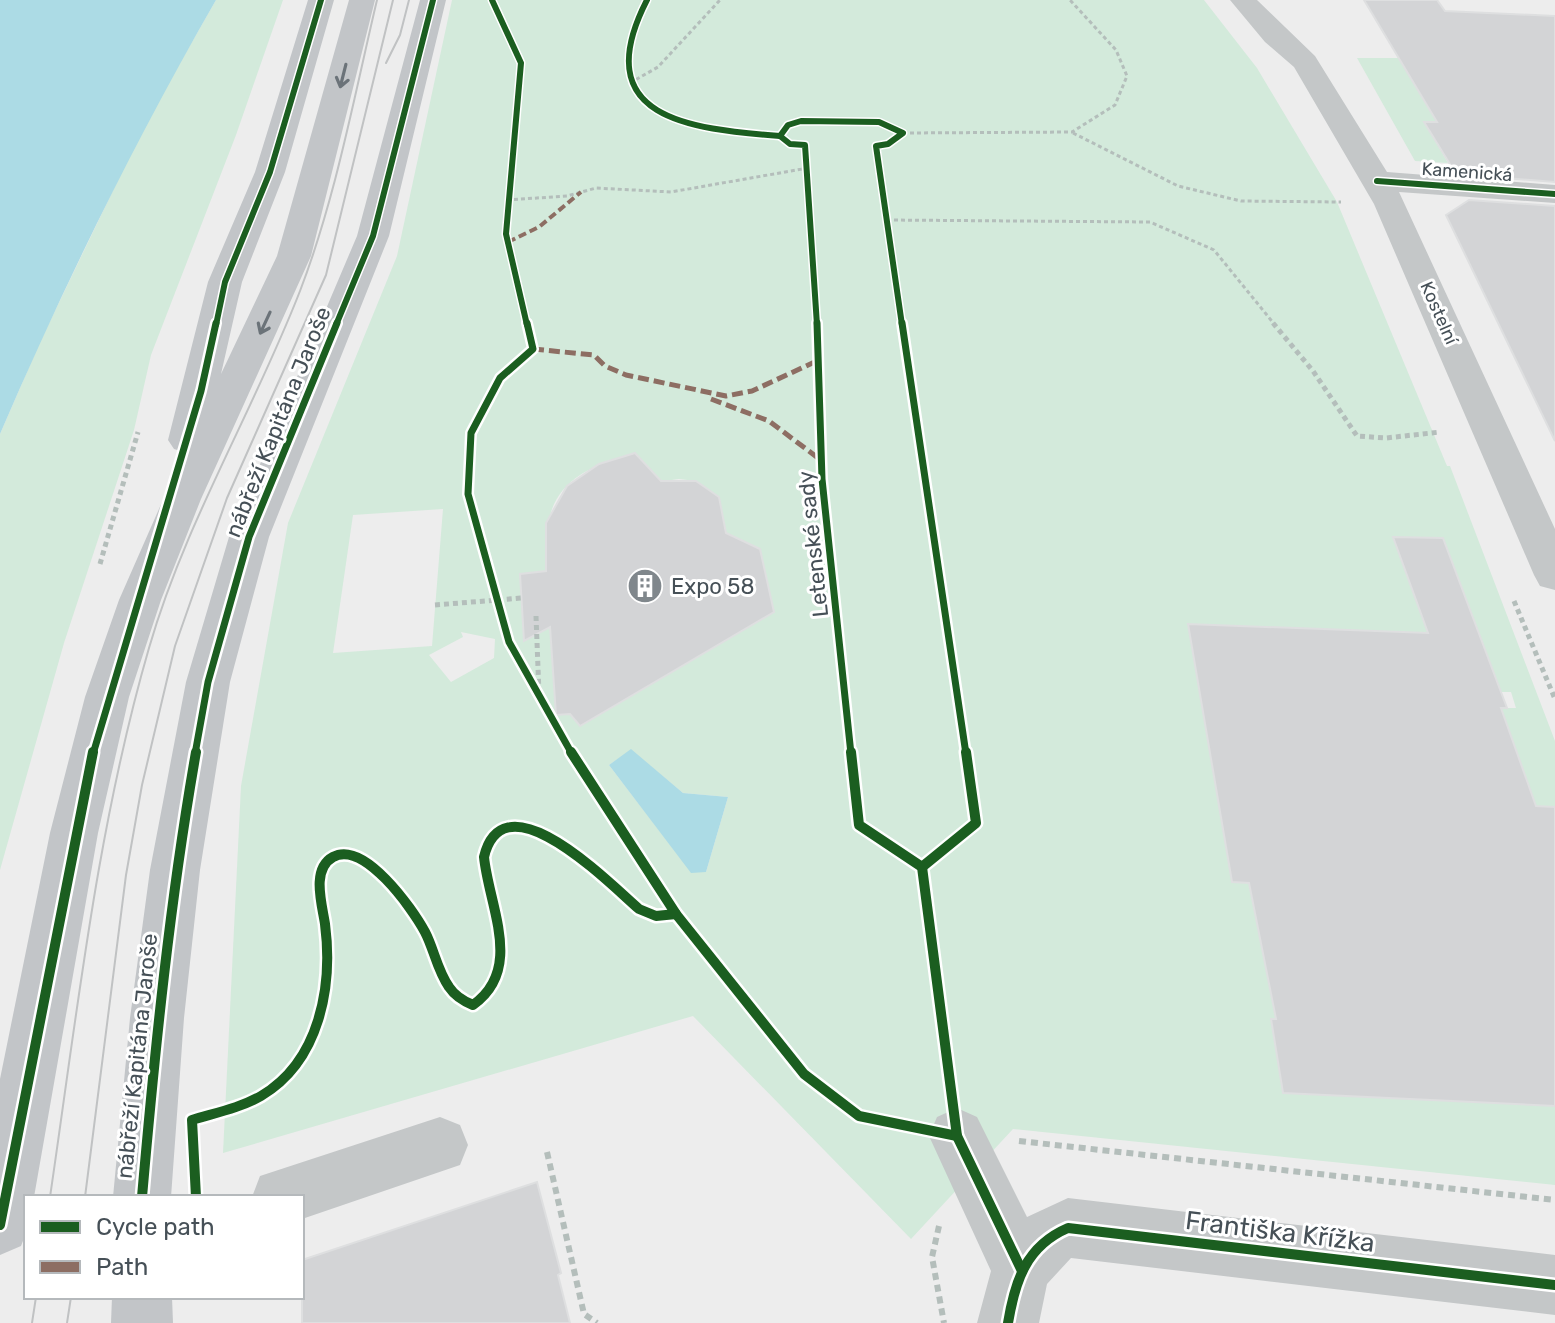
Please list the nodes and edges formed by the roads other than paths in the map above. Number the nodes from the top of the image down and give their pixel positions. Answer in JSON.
{"nodes":[{"id":1,"x":321,"y":0,"type":"edge"},
{"id":2,"x":362,"y":0,"type":"edge"},
{"id":3,"x":433,"y":0,"type":"edge"},
{"id":4,"x":1243,"y":0,"type":"edge"},
{"id":5,"x":1288,"y":12,"type":"dead end"},
{"id":6,"x":1305,"y":62,"type":"junction"},
{"id":7,"x":1383,"y":192,"type":"junction"},
{"id":8,"x":1555,"y":194,"type":"edge"},
{"id":9,"x":1555,"y":575,"type":"edge"},
{"id":10,"x":140,"y":600,"type":"junction"},
{"id":11,"x":957,"y":1136,"type":"dead end"},
{"id":12,"x":440,"y":1145,"type":"dead end"},
{"id":13,"x":142,"y":1195,"type":"edge"},
{"id":14,"x":287,"y":1195,"type":"edge"},
{"id":15,"x":0,"y":1225,"type":"edge"},
{"id":16,"x":1555,"y":1285,"type":"edge"},
{"id":17,"x":1015,"y":1297,"type":"edge"},
{"id":18,"x":142,"y":1299,"type":"edge"},
{"id":19,"x":142,"y":1323,"type":"edge"}],
"edges":[{"from":1,"to":10,"type":"main road"},
{"from":2,"to":10,"type":"main road","one_way":true},
{"from":3,"to":13,"type":"main road","name":"nábřeží Kapitána Jaroše"},
{"from":4,"to":6,"type":"street","name":"Kostelní"},
{"from":5,"to":6,"type":"street","name":"Kostelní"},
{"from":6,"to":7,"type":"street","name":"Kostelní"},
{"from":7,"to":8,"type":"street","name":"Kamenická"},
{"from":7,"to":9,"type":"street","name":"Kostelní"},
{"from":10,"to":15,"type":"main road"},
{"from":11,"to":17,"type":"street"},
{"from":12,"to":14,"type":"street"},
{"from":16,"to":17,"type":"street","name":"Františka Křížka"},
{"from":18,"to":19,"type":"main road"}]}
